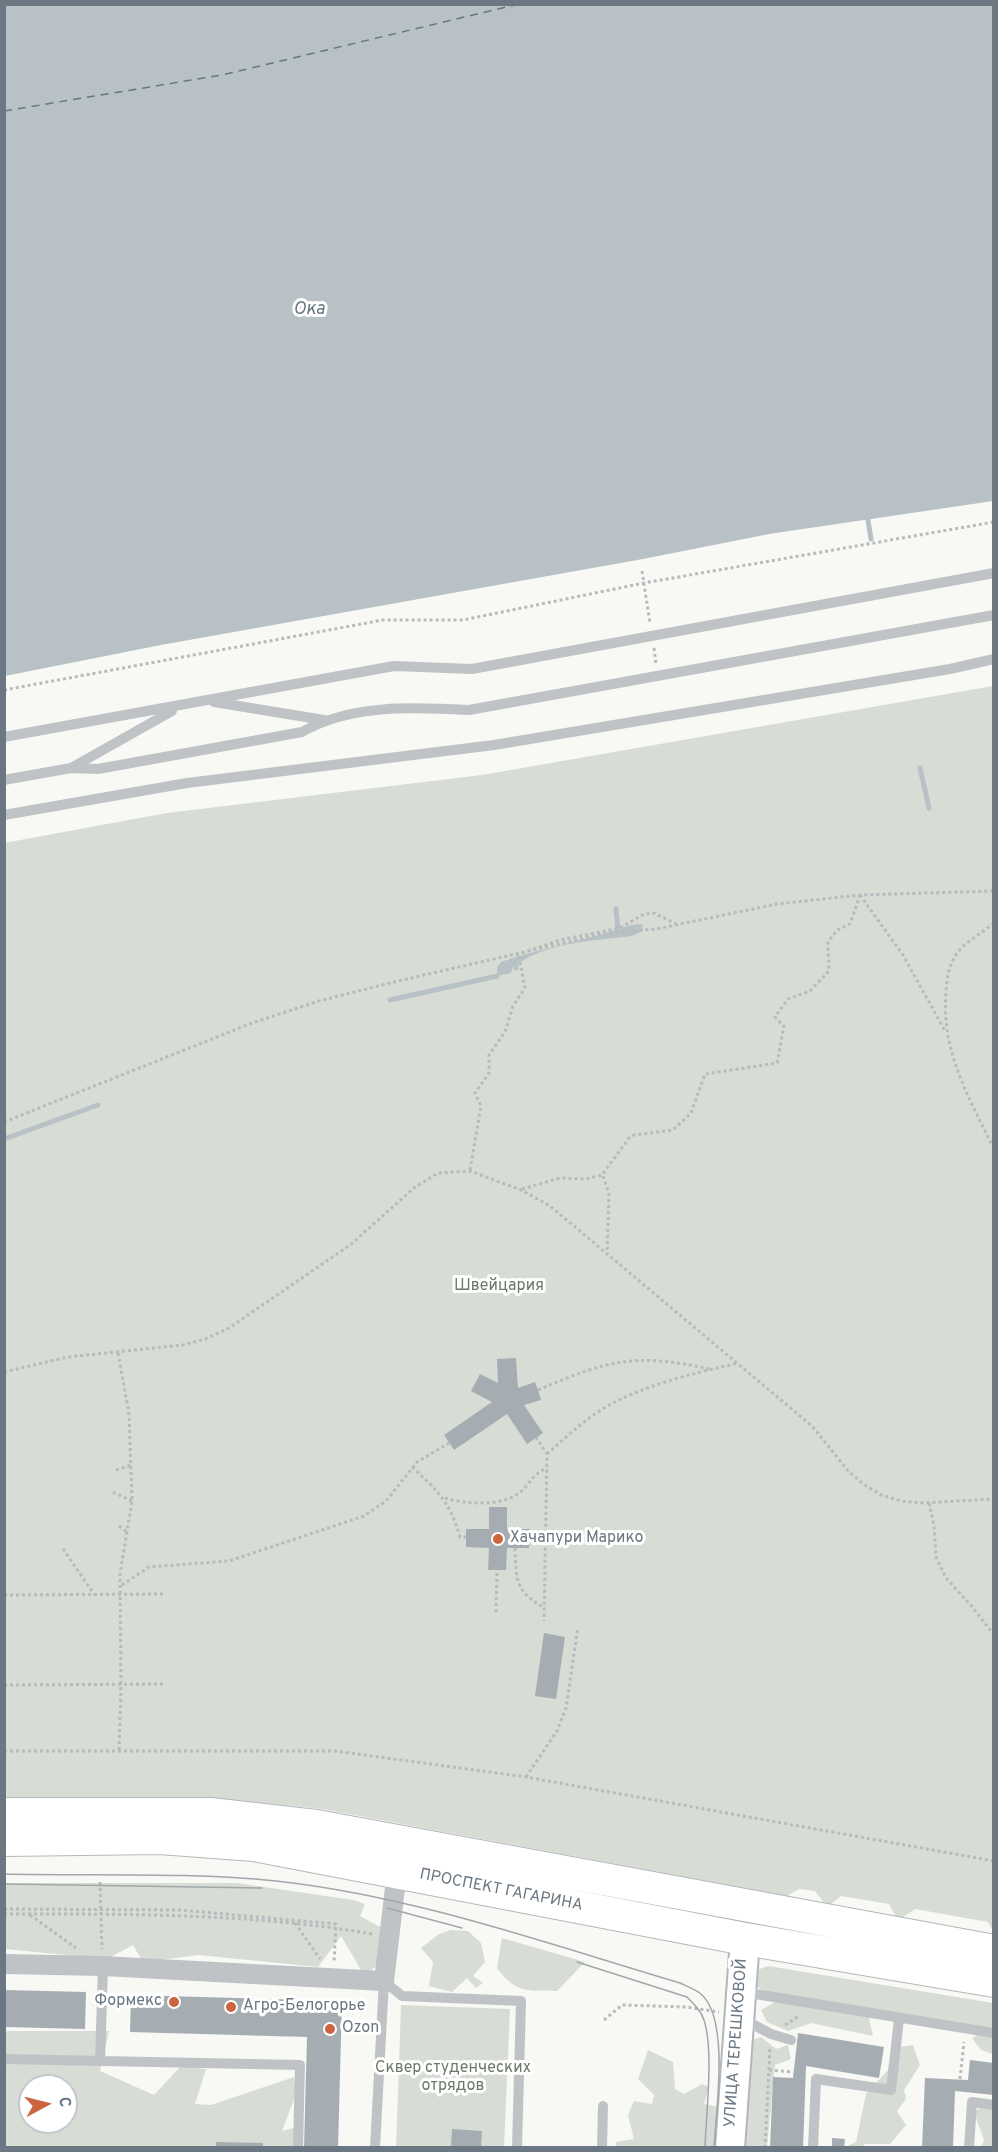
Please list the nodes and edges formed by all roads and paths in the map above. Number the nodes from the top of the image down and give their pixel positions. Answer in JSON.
{"nodes":[{"id":1,"x":993,"y":522,"type":"edge"},
{"id":2,"x":993,"y":573,"type":"edge"},
{"id":3,"x":993,"y":615,"type":"edge"},
{"id":4,"x":993,"y":658,"type":"edge"},
{"id":5,"x":4,"y":690,"type":"edge"},
{"id":6,"x":207,"y":701,"type":"junction"},
{"id":7,"x":181,"y":706,"type":"junction"},
{"id":8,"x":324,"y":720,"type":"junction"},
{"id":9,"x":4,"y":737,"type":"edge"},
{"id":10,"x":70,"y":768,"type":"junction"},
{"id":11,"x":4,"y":780,"type":"edge"},
{"id":12,"x":4,"y":815,"type":"edge"},
{"id":13,"x":993,"y":891,"type":"edge"},
{"id":14,"x":860,"y":895,"type":"junction"},
{"id":15,"x":993,"y":923,"type":"edge"},
{"id":16,"x":676,"y":924,"type":"junction"},
{"id":17,"x":519,"y":956,"type":"junction"},
{"id":18,"x":512,"y":957,"type":"junction"},
{"id":19,"x":945,"y":1032,"type":"junction"},
{"id":20,"x":4,"y":1122,"type":"edge"},
{"id":21,"x":993,"y":1149,"type":"edge"},
{"id":22,"x":470,"y":1171,"type":"junction"},
{"id":23,"x":602,"y":1175,"type":"junction"},
{"id":24,"x":521,"y":1190,"type":"junction"},
{"id":25,"x":607,"y":1254,"type":"junction"},
{"id":26,"x":118,"y":1353,"type":"junction"},
{"id":27,"x":739,"y":1363,"type":"junction"},
{"id":28,"x":711,"y":1369,"type":"junction"},
{"id":29,"x":4,"y":1372,"type":"edge"},
{"id":30,"x":538,"y":1390,"type":"dead end"},
{"id":31,"x":536,"y":1437,"type":"dead end"},
{"id":32,"x":449,"y":1443,"type":"dead end"},
{"id":33,"x":547,"y":1454,"type":"junction"},
{"id":34,"x":132,"y":1465,"type":"junction"},
{"id":35,"x":412,"y":1467,"type":"junction"},
{"id":36,"x":547,"y":1468,"type":"junction"},
{"id":37,"x":116,"y":1470,"type":"dead end"},
{"id":38,"x":113,"y":1492,"type":"dead end"},
{"id":39,"x":445,"y":1498,"type":"junction"},
{"id":40,"x":993,"y":1498,"type":"edge"},
{"id":41,"x":132,"y":1501,"type":"junction"},
{"id":42,"x":498,"y":1501,"type":"junction"},
{"id":43,"x":929,"y":1503,"type":"junction"},
{"id":44,"x":498,"y":1507,"type":"dead end"},
{"id":45,"x":119,"y":1526,"type":"dead end"},
{"id":46,"x":127,"y":1532,"type":"junction"},
{"id":47,"x":466,"y":1537,"type":"dead end"},
{"id":48,"x":530,"y":1539,"type":"dead end"},
{"id":49,"x":546,"y":1539,"type":"junction"},
{"id":50,"x":515,"y":1548,"type":"dead end"},
{"id":51,"x":63,"y":1549,"type":"dead end"},
{"id":52,"x":497,"y":1570,"type":"dead end"},
{"id":53,"x":121,"y":1586,"type":"junction"},
{"id":54,"x":94,"y":1594,"type":"junction"},
{"id":55,"x":121,"y":1594,"type":"junction"},
{"id":56,"x":163,"y":1594,"type":"dead end"},
{"id":57,"x":4,"y":1595,"type":"edge"},
{"id":58,"x":544,"y":1608,"type":"junction"},
{"id":59,"x":496,"y":1612,"type":"dead end"},
{"id":60,"x":544,"y":1621,"type":"dead end"},
{"id":61,"x":578,"y":1627,"type":"dead end"},
{"id":62,"x":993,"y":1635,"type":"edge"},
{"id":63,"x":164,"y":1684,"type":"dead end"},
{"id":64,"x":4,"y":1685,"type":"edge"},
{"id":65,"x":122,"y":1685,"type":"junction"},
{"id":66,"x":4,"y":1751,"type":"edge"},
{"id":67,"x":119,"y":1751,"type":"junction"},
{"id":68,"x":526,"y":1777,"type":"junction"},
{"id":69,"x":4,"y":1814,"type":"edge"},
{"id":70,"x":4,"y":1840,"type":"edge"},
{"id":71,"x":993,"y":1861,"type":"edge"},
{"id":72,"x":397,"y":1870,"type":"junction"},
{"id":73,"x":100,"y":1882,"type":"dead end"},
{"id":74,"x":4,"y":1909,"type":"edge"},
{"id":75,"x":101,"y":1911,"type":"junction"},
{"id":76,"x":4,"y":1914,"type":"edge"},
{"id":77,"x":28,"y":1914,"type":"junction"},
{"id":78,"x":295,"y":1923,"type":"junction"},
{"id":79,"x":336,"y":1928,"type":"junction"},
{"id":80,"x":380,"y":1935,"type":"dead end"},
{"id":81,"x":745,"y":1939,"type":"junction"},
{"id":82,"x":993,"y":1951,"type":"edge"},
{"id":83,"x":4,"y":1964,"type":"edge"},
{"id":84,"x":103,"y":1966,"type":"junction"},
{"id":85,"x":333,"y":1978,"type":"junction"},
{"id":86,"x":384,"y":1981,"type":"junction"},
{"id":87,"x":993,"y":1982,"type":"edge"},
{"id":88,"x":739,"y":2004,"type":"junction"},
{"id":89,"x":801,"y":2015,"type":"dead end"},
{"id":90,"x":900,"y":2019,"type":"junction"},
{"id":91,"x":604,"y":2020,"type":"dead end"},
{"id":92,"x":993,"y":2033,"type":"edge"},
{"id":93,"x":771,"y":2034,"type":"junction"},
{"id":94,"x":791,"y":2040,"type":"dead end"},
{"id":95,"x":953,"y":2040,"type":"dead end"},
{"id":96,"x":964,"y":2042,"type":"junction"},
{"id":97,"x":974,"y":2043,"type":"dead end"},
{"id":98,"x":4,"y":2059,"type":"edge"},
{"id":99,"x":100,"y":2061,"type":"junction"},
{"id":100,"x":769,"y":2070,"type":"junction"},
{"id":101,"x":793,"y":2072,"type":"dead end"},
{"id":102,"x":960,"y":2079,"type":"dead end"},
{"id":103,"x":993,"y":2105,"type":"edge"},
{"id":104,"x":603,"y":2106,"type":"dead end"},
{"id":105,"x":298,"y":2148,"type":"edge"},
{"id":106,"x":375,"y":2148,"type":"edge"},
{"id":107,"x":517,"y":2148,"type":"edge"},
{"id":108,"x":602,"y":2148,"type":"edge"},
{"id":109,"x":730,"y":2148,"type":"edge"},
{"id":110,"x":765,"y":2148,"type":"edge"},
{"id":111,"x":813,"y":2148,"type":"edge"},
{"id":112,"x":969,"y":2148,"type":"edge"}],
"edges":[{"from":1,"to":5,"type":"path"},
{"from":2,"to":6,"type":"lane"},
{"from":3,"to":8,"type":"lane"},
{"from":4,"to":12,"type":"lane"},
{"from":6,"to":7,"type":"lane"},
{"from":6,"to":8,"type":"lane"},
{"from":7,"to":9,"type":"lane"},
{"from":7,"to":10,"type":"lane"},
{"from":8,"to":10,"type":"lane"},
{"from":10,"to":11,"type":"lane"},
{"from":13,"to":14,"type":"path"},
{"from":14,"to":16,"type":"path"},
{"from":14,"to":19,"type":"path"},
{"from":14,"to":23,"type":"path"},
{"from":15,"to":19,"type":"path"},
{"from":16,"to":17,"type":"path"},
{"from":16,"to":18,"type":"path"},
{"from":17,"to":18,"type":"path"},
{"from":17,"to":22,"type":"path"},
{"from":18,"to":20,"type":"path"},
{"from":19,"to":21,"type":"path"},
{"from":22,"to":24,"type":"path"},
{"from":22,"to":26,"type":"path"},
{"from":23,"to":24,"type":"path"},
{"from":23,"to":25,"type":"path"},
{"from":24,"to":25,"type":"path"},
{"from":25,"to":27,"type":"path"},
{"from":26,"to":29,"type":"path"},
{"from":26,"to":34,"type":"path"},
{"from":27,"to":28,"type":"path"},
{"from":27,"to":43,"type":"path"},
{"from":28,"to":30,"type":"path"},
{"from":28,"to":33,"type":"path"},
{"from":31,"to":33,"type":"path"},
{"from":32,"to":35,"type":"path"},
{"from":33,"to":36,"type":"path"},
{"from":34,"to":37,"type":"path"},
{"from":34,"to":41,"type":"path"},
{"from":35,"to":39,"type":"path"},
{"from":35,"to":53,"type":"path"},
{"from":36,"to":42,"type":"path"},
{"from":36,"to":49,"type":"path"},
{"from":38,"to":41,"type":"path"},
{"from":39,"to":42,"type":"path"},
{"from":39,"to":47,"type":"path"},
{"from":40,"to":43,"type":"path"},
{"from":41,"to":46,"type":"path"},
{"from":42,"to":44,"type":"path"},
{"from":43,"to":62,"type":"path"},
{"from":45,"to":46,"type":"path"},
{"from":46,"to":53,"type":"path"},
{"from":48,"to":49,"type":"path"},
{"from":49,"to":58,"type":"path"},
{"from":50,"to":58,"type":"path"},
{"from":51,"to":54,"type":"path"},
{"from":52,"to":59,"type":"path"},
{"from":53,"to":55,"type":"path"},
{"from":54,"to":55,"type":"path"},
{"from":54,"to":57,"type":"path"},
{"from":55,"to":56,"type":"path"},
{"from":55,"to":65,"type":"path"},
{"from":58,"to":60,"type":"path"},
{"from":61,"to":68,"type":"path"},
{"from":63,"to":65,"type":"path"},
{"from":64,"to":65,"type":"path"},
{"from":65,"to":67,"type":"path"},
{"from":66,"to":67,"type":"path"},
{"from":67,"to":68,"type":"path"},
{"from":68,"to":71,"type":"path"},
{"from":69,"to":82,"type":"main road","name":"ПРОСПЕКТ ГАГАРИНА"},
{"from":70,"to":72,"type":"main road","name":"ПРОСПЕКТ ГАГАРИНА"},
{"from":72,"to":81,"type":"main road","name":"ПРОСПЕКТ ГАГАРИНА"},
{"from":72,"to":86,"type":"street"},
{"from":73,"to":75,"type":"path"},
{"from":74,"to":75,"type":"path"},
{"from":75,"to":77,"type":"path"},
{"from":75,"to":78,"type":"path"},
{"from":75,"to":79,"type":"path"},
{"from":75,"to":84,"type":"path"},
{"from":76,"to":77,"type":"path"},
{"from":77,"to":84,"type":"path"},
{"from":78,"to":79,"type":"path"},
{"from":78,"to":85,"type":"path"},
{"from":79,"to":80,"type":"path"},
{"from":79,"to":85,"type":"path"},
{"from":81,"to":87,"type":"main road","name":"ПРОСПЕКТ ГАГАРИНА"},
{"from":81,"to":88,"type":"street","name":"УЛИЦА ТЕРЕШКОВОЙ"},
{"from":83,"to":84,"type":"street"},
{"from":84,"to":85,"type":"street"},
{"from":84,"to":99,"type":"lane"},
{"from":85,"to":86,"type":"street"},
{"from":86,"to":106,"type":"lane"},
{"from":86,"to":107,"type":"lane"},
{"from":88,"to":90,"type":"lane"},
{"from":88,"to":91,"type":"path"},
{"from":88,"to":93,"type":"lane"},
{"from":88,"to":109,"type":"street","name":"УЛИЦА ТЕРЕШКОВОЙ"},
{"from":89,"to":93,"type":"path"},
{"from":90,"to":92,"type":"lane"},
{"from":90,"to":111,"type":"lane"},
{"from":93,"to":94,"type":"lane"},
{"from":93,"to":100,"type":"path"},
{"from":95,"to":96,"type":"path"},
{"from":96,"to":97,"type":"path"},
{"from":96,"to":102,"type":"path"},
{"from":98,"to":99,"type":"lane"},
{"from":99,"to":105,"type":"lane"},
{"from":100,"to":101,"type":"path"},
{"from":100,"to":110,"type":"path"},
{"from":103,"to":112,"type":"lane"},
{"from":104,"to":108,"type":"lane"}]}
